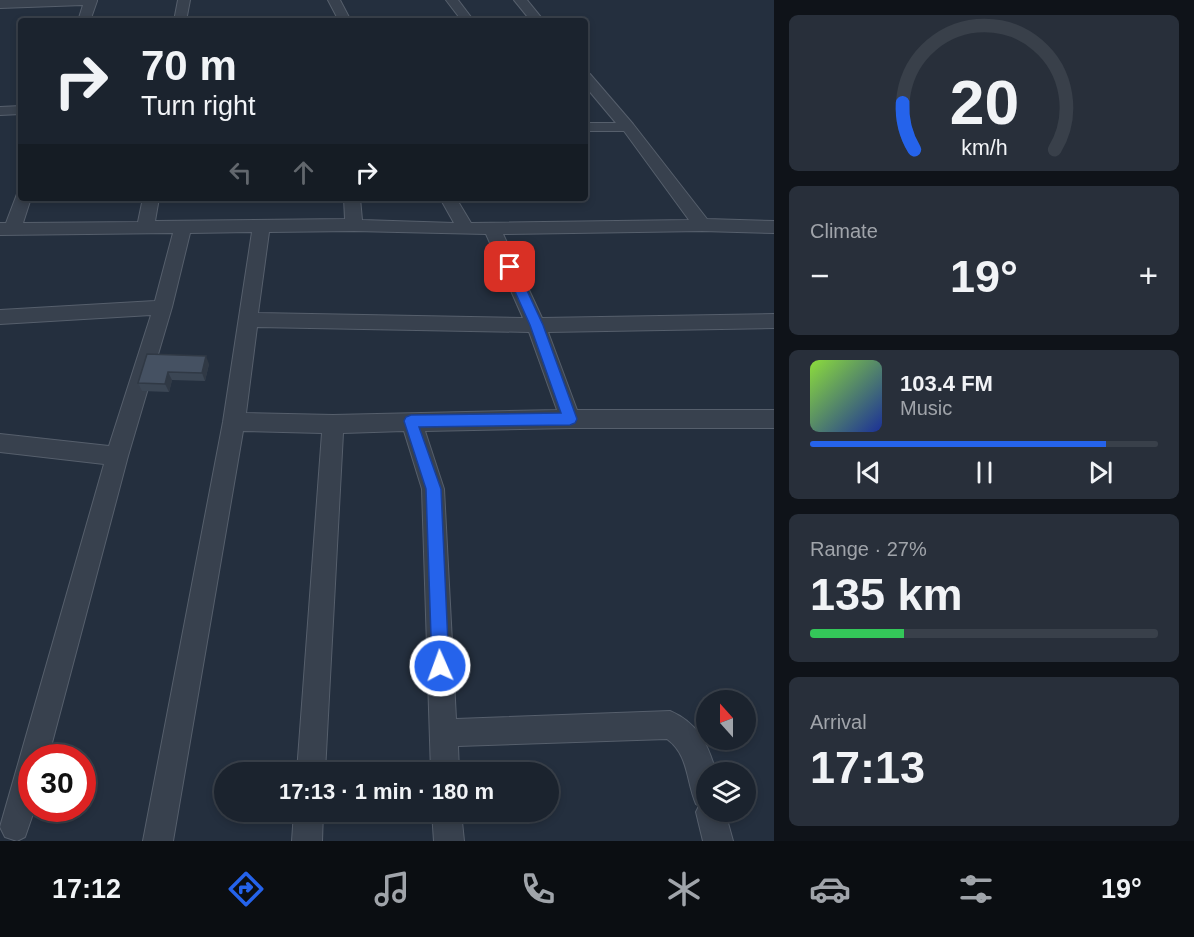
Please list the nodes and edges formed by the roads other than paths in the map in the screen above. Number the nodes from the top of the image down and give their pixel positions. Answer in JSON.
{"nodes":[{"id":1,"x":91,"y":0,"type":"edge"},
{"id":2,"x":184,"y":0,"type":"edge"},
{"id":3,"x":334,"y":0,"type":"edge"},
{"id":4,"x":452,"y":0,"type":"edge"},
{"id":5,"x":520,"y":0,"type":"edge"},
{"id":6,"x":0,"y":4,"type":"edge"},
{"id":7,"x":85,"y":18,"type":"edge"},
{"id":8,"x":181,"y":18,"type":"edge"},
{"id":9,"x":343,"y":18,"type":"edge"},
{"id":10,"x":466,"y":18,"type":"edge"},
{"id":11,"x":535,"y":18,"type":"edge"},
{"id":12,"x":588,"y":80,"type":"edge"},
{"id":13,"x":18,"y":110,"type":"edge"},
{"id":14,"x":0,"y":111,"type":"edge"},
{"id":15,"x":588,"y":127,"type":"edge"},
{"id":16,"x":628,"y":127,"type":"junction"},
{"id":17,"x":21,"y":201,"type":"edge"},
{"id":18,"x":150,"y":201,"type":"edge"},
{"id":19,"x":352,"y":201,"type":"edge"},
{"id":20,"x":450,"y":201,"type":"edge"},
{"id":21,"x":354,"y":225,"type":"junction"},
{"id":22,"x":702,"y":225,"type":"junction"},
{"id":23,"x":261,"y":226,"type":"junction"},
{"id":24,"x":146,"y":227,"type":"junction"},
{"id":25,"x":183,"y":227,"type":"junction"},
{"id":26,"x":774,"y":227,"type":"edge"},
{"id":27,"x":6,"y":229,"type":"edge"},
{"id":28,"x":466,"y":229,"type":"junction"},
{"id":29,"x":492,"y":229,"type":"junction"},
{"id":30,"x":163,"y":308,"type":"junction"},
{"id":31,"x":0,"y":317,"type":"edge"},
{"id":32,"x":248,"y":320,"type":"junction"},
{"id":33,"x":774,"y":321,"type":"edge"},
{"id":34,"x":536,"y":325,"type":"junction"},
{"id":35,"x":570,"y":419,"type":"junction"},
{"id":36,"x":774,"y":419,"type":"edge"},
{"id":37,"x":411,"y":421,"type":"junction"},
{"id":38,"x":234,"y":422,"type":"junction"},
{"id":39,"x":333,"y":424,"type":"junction"},
{"id":40,"x":0,"y":443,"type":"edge"},
{"id":41,"x":117,"y":456,"type":"junction"},
{"id":42,"x":443,"y":733,"type":"junction"},
{"id":43,"x":38,"y":744,"type":"edge"},
{"id":44,"x":313,"y":762,"type":"edge"},
{"id":45,"x":444,"y":762,"type":"edge"},
{"id":46,"x":697,"y":762,"type":"edge"},
{"id":47,"x":18,"y":816,"type":"edge"},
{"id":48,"x":308,"y":822,"type":"edge"},
{"id":49,"x":448,"y":822,"type":"edge"},
{"id":50,"x":713,"y":822,"type":"edge"},
{"id":51,"x":15,"y":827,"type":"dead end"},
{"id":52,"x":158,"y":841,"type":"edge"},
{"id":53,"x":307,"y":841,"type":"edge"},
{"id":54,"x":449,"y":841,"type":"edge"},
{"id":55,"x":718,"y":841,"type":"edge"}],
"edges":[{"from":1,"to":6,"type":"street"},
{"from":1,"to":7,"type":"street"},
{"from":2,"to":8,"type":"street"},
{"from":3,"to":9,"type":"street"},
{"from":4,"to":10,"type":"street"},
{"from":5,"to":11,"type":"street"},
{"from":12,"to":16,"type":"street"},
{"from":13,"to":14,"type":"street"},
{"from":15,"to":16,"type":"street"},
{"from":16,"to":22,"type":"street"},
{"from":17,"to":27,"type":"street"},
{"from":18,"to":24,"type":"street"},
{"from":19,"to":21,"type":"street"},
{"from":20,"to":28,"type":"street"},
{"from":21,"to":23,"type":"street"},
{"from":21,"to":28,"type":"street"},
{"from":22,"to":26,"type":"street"},
{"from":22,"to":29,"type":"street"},
{"from":23,"to":25,"type":"street"},
{"from":23,"to":32,"type":"street"},
{"from":24,"to":25,"type":"street"},
{"from":24,"to":27,"type":"street"},
{"from":25,"to":30,"type":"street"},
{"from":28,"to":29,"type":"street"},
{"from":29,"to":34,"type":"street"},
{"from":30,"to":31,"type":"street"},
{"from":30,"to":41,"type":"street"},
{"from":32,"to":34,"type":"street"},
{"from":32,"to":38,"type":"street"},
{"from":33,"to":34,"type":"street"},
{"from":34,"to":35,"type":"street"},
{"from":35,"to":36,"type":"street"},
{"from":35,"to":37,"type":"street"},
{"from":37,"to":39,"type":"street"},
{"from":37,"to":42,"type":"street"},
{"from":38,"to":39,"type":"street"},
{"from":38,"to":52,"type":"street"},
{"from":39,"to":44,"type":"street"},
{"from":40,"to":41,"type":"street"},
{"from":41,"to":43,"type":"street"},
{"from":42,"to":45,"type":"street"},
{"from":42,"to":46,"type":"street"},
{"from":47,"to":51,"type":"street"},
{"from":48,"to":53,"type":"street"},
{"from":49,"to":54,"type":"street"},
{"from":50,"to":55,"type":"street"}]}
